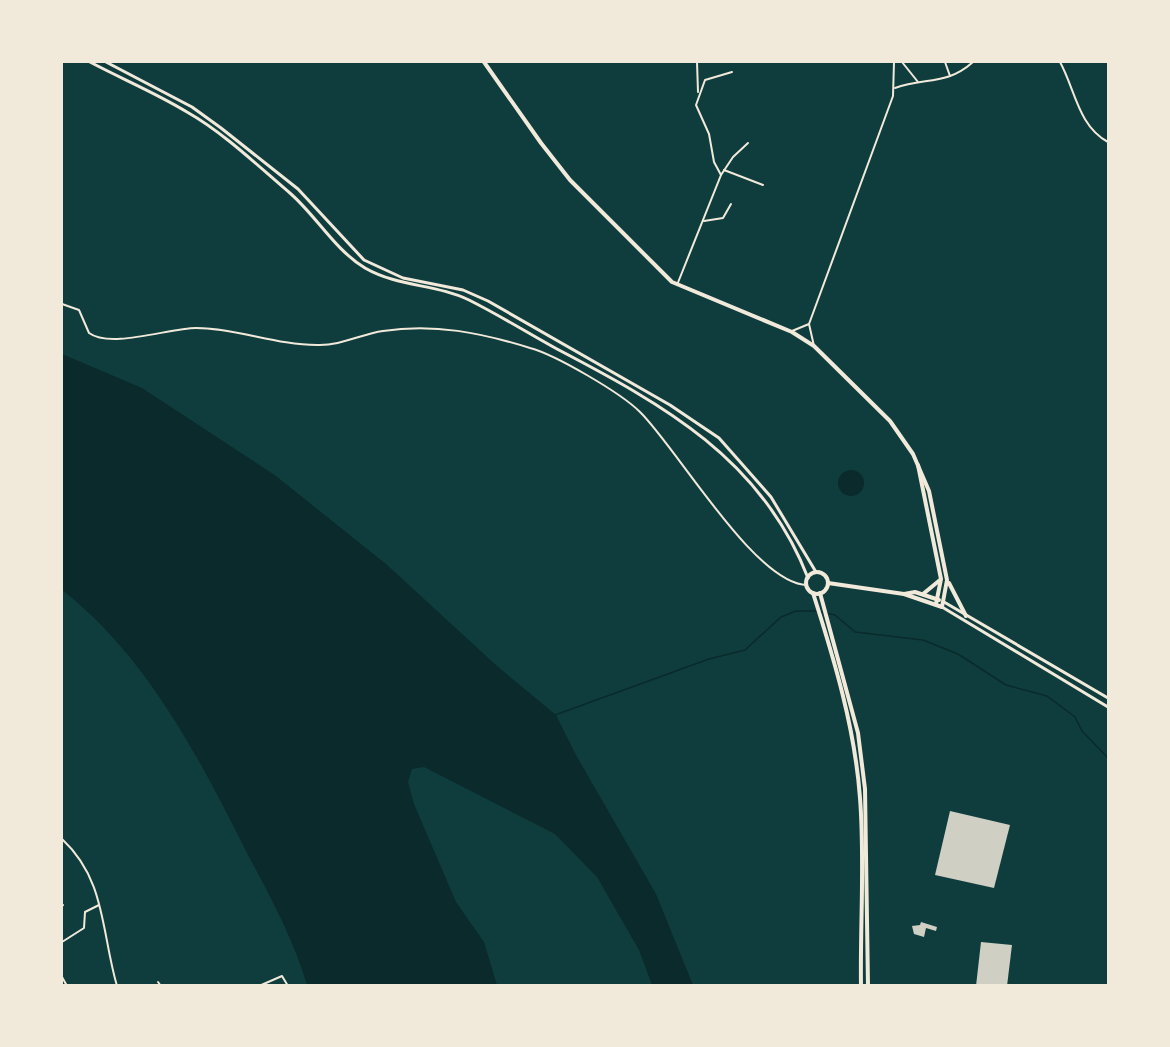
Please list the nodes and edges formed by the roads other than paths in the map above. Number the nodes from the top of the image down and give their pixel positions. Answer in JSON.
{"nodes":[{"id":1,"x":90,"y":62,"type":"edge"},
{"id":2,"x":106,"y":62,"type":"edge"},
{"id":3,"x":484,"y":62,"type":"edge"},
{"id":4,"x":697,"y":62,"type":"edge"},
{"id":5,"x":894,"y":62,"type":"edge"},
{"id":6,"x":902,"y":62,"type":"edge"},
{"id":7,"x":945,"y":62,"type":"edge"},
{"id":8,"x":973,"y":62,"type":"edge"},
{"id":9,"x":1060,"y":62,"type":"edge"},
{"id":10,"x":732,"y":72,"type":"dead end"},
{"id":11,"x":950,"y":76,"type":"junction"},
{"id":12,"x":918,"y":82,"type":"junction"},
{"id":13,"x":895,"y":88,"type":"junction"},
{"id":14,"x":699,"y":93,"type":"junction"},
{"id":15,"x":1108,"y":142,"type":"edge"},
{"id":16,"x":748,"y":143,"type":"dead end"},
{"id":17,"x":724,"y":170,"type":"junction"},
{"id":18,"x":721,"y":175,"type":"junction"},
{"id":19,"x":763,"y":185,"type":"dead end"},
{"id":20,"x":732,"y":204,"type":"dead end"},
{"id":21,"x":703,"y":221,"type":"junction"},
{"id":22,"x":677,"y":285,"type":"junction"},
{"id":23,"x":62,"y":304,"type":"edge"},
{"id":24,"x":809,"y":324,"type":"junction"},
{"id":25,"x":792,"y":332,"type":"junction"},
{"id":26,"x":814,"y":346,"type":"junction"},
{"id":27,"x":917,"y":462,"type":"junction"},
{"id":28,"x":816,"y":572,"type":"junction"},
{"id":29,"x":808,"y":578,"type":"junction"},
{"id":30,"x":941,"y":579,"type":"junction"},
{"id":31,"x":948,"y":580,"type":"junction"},
{"id":32,"x":828,"y":583,"type":"junction"},
{"id":33,"x":807,"y":585,"type":"junction"},
{"id":34,"x":813,"y":593,"type":"junction"},
{"id":35,"x":820,"y":593,"type":"junction"},
{"id":36,"x":904,"y":594,"type":"junction"},
{"id":37,"x":922,"y":594,"type":"junction"},
{"id":38,"x":938,"y":599,"type":"junction"},
{"id":39,"x":936,"y":604,"type":"junction"},
{"id":40,"x":943,"y":605,"type":"junction"},
{"id":41,"x":966,"y":616,"type":"junction"},
{"id":42,"x":1108,"y":698,"type":"edge"},
{"id":43,"x":1108,"y":707,"type":"edge"},
{"id":44,"x":62,"y":838,"type":"edge"},
{"id":45,"x":99,"y":905,"type":"junction"},
{"id":46,"x":62,"y":942,"type":"edge"},
{"id":47,"x":62,"y":977,"type":"edge"},
{"id":48,"x":67,"y":986,"type":"edge"},
{"id":49,"x":117,"y":986,"type":"edge"},
{"id":50,"x":259,"y":986,"type":"edge"},
{"id":51,"x":288,"y":986,"type":"edge"},
{"id":52,"x":861,"y":986,"type":"edge"},
{"id":53,"x":868,"y":986,"type":"edge"}],
"edges":[{"from":1,"to":29,"type":"street"},
{"from":2,"to":28,"type":"street"},
{"from":3,"to":22,"type":"main road"},
{"from":4,"to":14,"type":"street"},
{"from":5,"to":13,"type":"street"},
{"from":6,"to":12,"type":"street"},
{"from":7,"to":11,"type":"street"},
{"from":8,"to":11,"type":"street"},
{"from":9,"to":15,"type":"street"},
{"from":10,"to":14,"type":"street"},
{"from":11,"to":12,"type":"street"},
{"from":12,"to":13,"type":"street"},
{"from":13,"to":24,"type":"street"},
{"from":14,"to":18,"type":"street"},
{"from":16,"to":17,"type":"street"},
{"from":17,"to":18,"type":"street"},
{"from":17,"to":19,"type":"street"},
{"from":18,"to":21,"type":"street"},
{"from":20,"to":21,"type":"street"},
{"from":21,"to":22,"type":"street"},
{"from":22,"to":25,"type":"main road"},
{"from":23,"to":33,"type":"street"},
{"from":24,"to":25,"type":"street"},
{"from":24,"to":26,"type":"street"},
{"from":25,"to":26,"type":"main road"},
{"from":26,"to":27,"type":"main road"},
{"from":27,"to":30,"type":"main road"},
{"from":27,"to":31,"type":"main road"},
{"from":28,"to":29,"type":"main road"},
{"from":28,"to":32,"type":"main road"},
{"from":29,"to":33,"type":"main road"},
{"from":30,"to":37,"type":"main road"},
{"from":30,"to":38,"type":"main road"},
{"from":31,"to":40,"type":"main road"},
{"from":31,"to":41,"type":"main road"},
{"from":32,"to":35,"type":"main road"},
{"from":32,"to":36,"type":"main road"},
{"from":33,"to":34,"type":"main road"},
{"from":34,"to":35,"type":"main road"},
{"from":34,"to":52,"type":"main road"},
{"from":35,"to":53,"type":"main road"},
{"from":36,"to":37,"type":"main road"},
{"from":36,"to":39,"type":"main road"},
{"from":37,"to":38,"type":"main road"},
{"from":38,"to":39,"type":"main road"},
{"from":38,"to":40,"type":"main road"},
{"from":39,"to":40,"type":"main road"},
{"from":40,"to":41,"type":"street"},
{"from":40,"to":43,"type":"street"},
{"from":41,"to":42,"type":"street"},
{"from":44,"to":45,"type":"street"},
{"from":45,"to":46,"type":"street"},
{"from":45,"to":49,"type":"street"},
{"from":47,"to":48,"type":"street"},
{"from":50,"to":51,"type":"street"}]}
